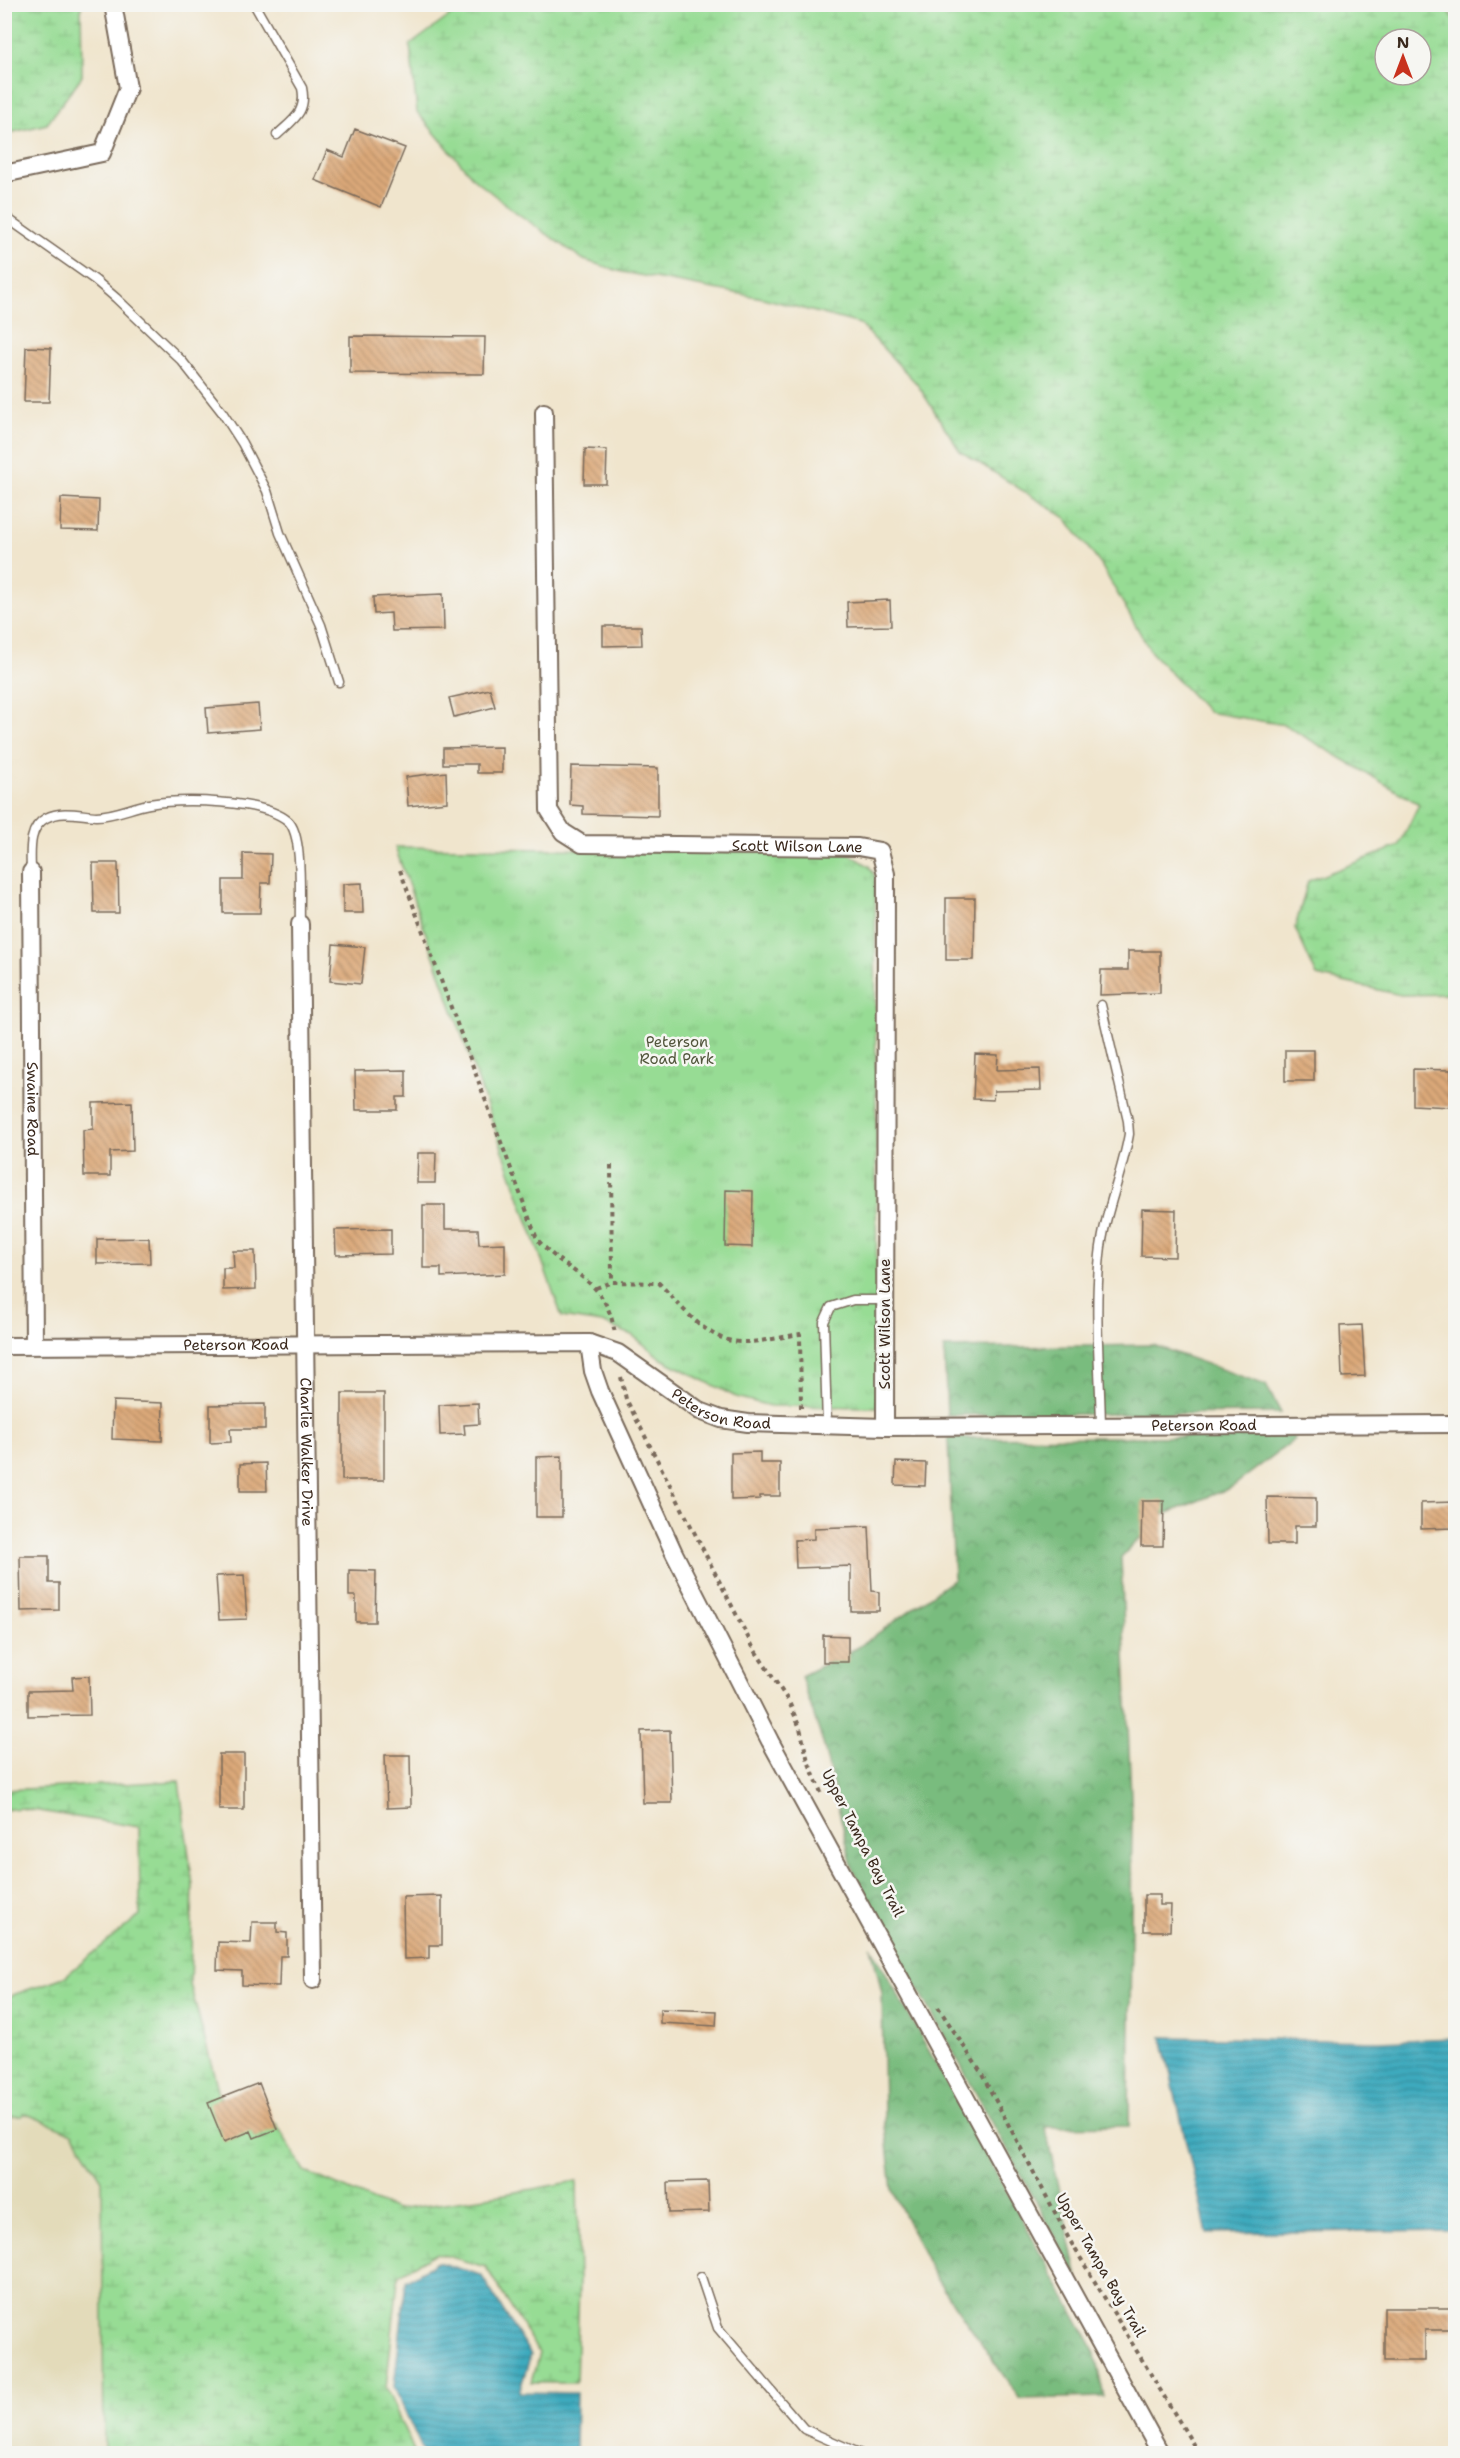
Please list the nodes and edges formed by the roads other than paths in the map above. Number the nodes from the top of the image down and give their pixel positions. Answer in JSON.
{"nodes":[{"id":1,"x":112,"y":4,"type":"edge"},
{"id":2,"x":255,"y":4,"type":"edge"},
{"id":3,"x":277,"y":135,"type":"dead end"},
{"id":4,"x":4,"y":174,"type":"edge"},
{"id":5,"x":4,"y":216,"type":"edge"},
{"id":6,"x":544,"y":412,"type":"dead end"},
{"id":7,"x":339,"y":682,"type":"dead end"},
{"id":8,"x":31,"y":872,"type":"joint"},
{"id":9,"x":300,"y":924,"type":"joint"},
{"id":10,"x":1101,"y":1005,"type":"dead end"},
{"id":11,"x":885,"y":1300,"type":"junction"},
{"id":12,"x":589,"y":1343,"type":"junction"},
{"id":13,"x":304,"y":1344,"type":"junction"},
{"id":14,"x":4,"y":1346,"type":"edge"},
{"id":15,"x":34,"y":1346,"type":"junction"},
{"id":16,"x":1455,"y":1424,"type":"edge"},
{"id":17,"x":827,"y":1426,"type":"junction"},
{"id":18,"x":1101,"y":1426,"type":"junction"},
{"id":19,"x":885,"y":1427,"type":"junction"},
{"id":20,"x":312,"y":1980,"type":"dead end"},
{"id":21,"x":700,"y":2277,"type":"dead end"},
{"id":22,"x":861,"y":2454,"type":"edge"},
{"id":23,"x":1161,"y":2454,"type":"edge"}],
"edges":[{"from":1,"to":4,"type":"street"},
{"from":2,"to":3,"type":"lane"},
{"from":5,"to":7,"type":"lane"},
{"from":6,"to":11,"type":"street","name":"Scott Wilson Lane"},
{"from":8,"to":9,"type":"lane"},
{"from":8,"to":15,"type":"street","name":"Swaine Road"},
{"from":9,"to":13,"type":"street","name":"Charlie Walker Drive"},
{"from":10,"to":18,"type":"lane"},
{"from":11,"to":17,"type":"lane"},
{"from":11,"to":19,"type":"street","name":"Scott Wilson Lane"},
{"from":12,"to":13,"type":"street","name":"Peterson Road"},
{"from":12,"to":17,"type":"street","name":"Peterson Road"},
{"from":12,"to":23,"type":"street"},
{"from":13,"to":15,"type":"street","name":"Peterson Road"},
{"from":13,"to":20,"type":"street","name":"Charlie Walker Drive"},
{"from":14,"to":15,"type":"street","name":"Peterson Road"},
{"from":16,"to":18,"type":"street","name":"Peterson Road"},
{"from":17,"to":19,"type":"street","name":"Peterson Road"},
{"from":18,"to":19,"type":"street","name":"Peterson Road"},
{"from":21,"to":22,"type":"lane"}]}
